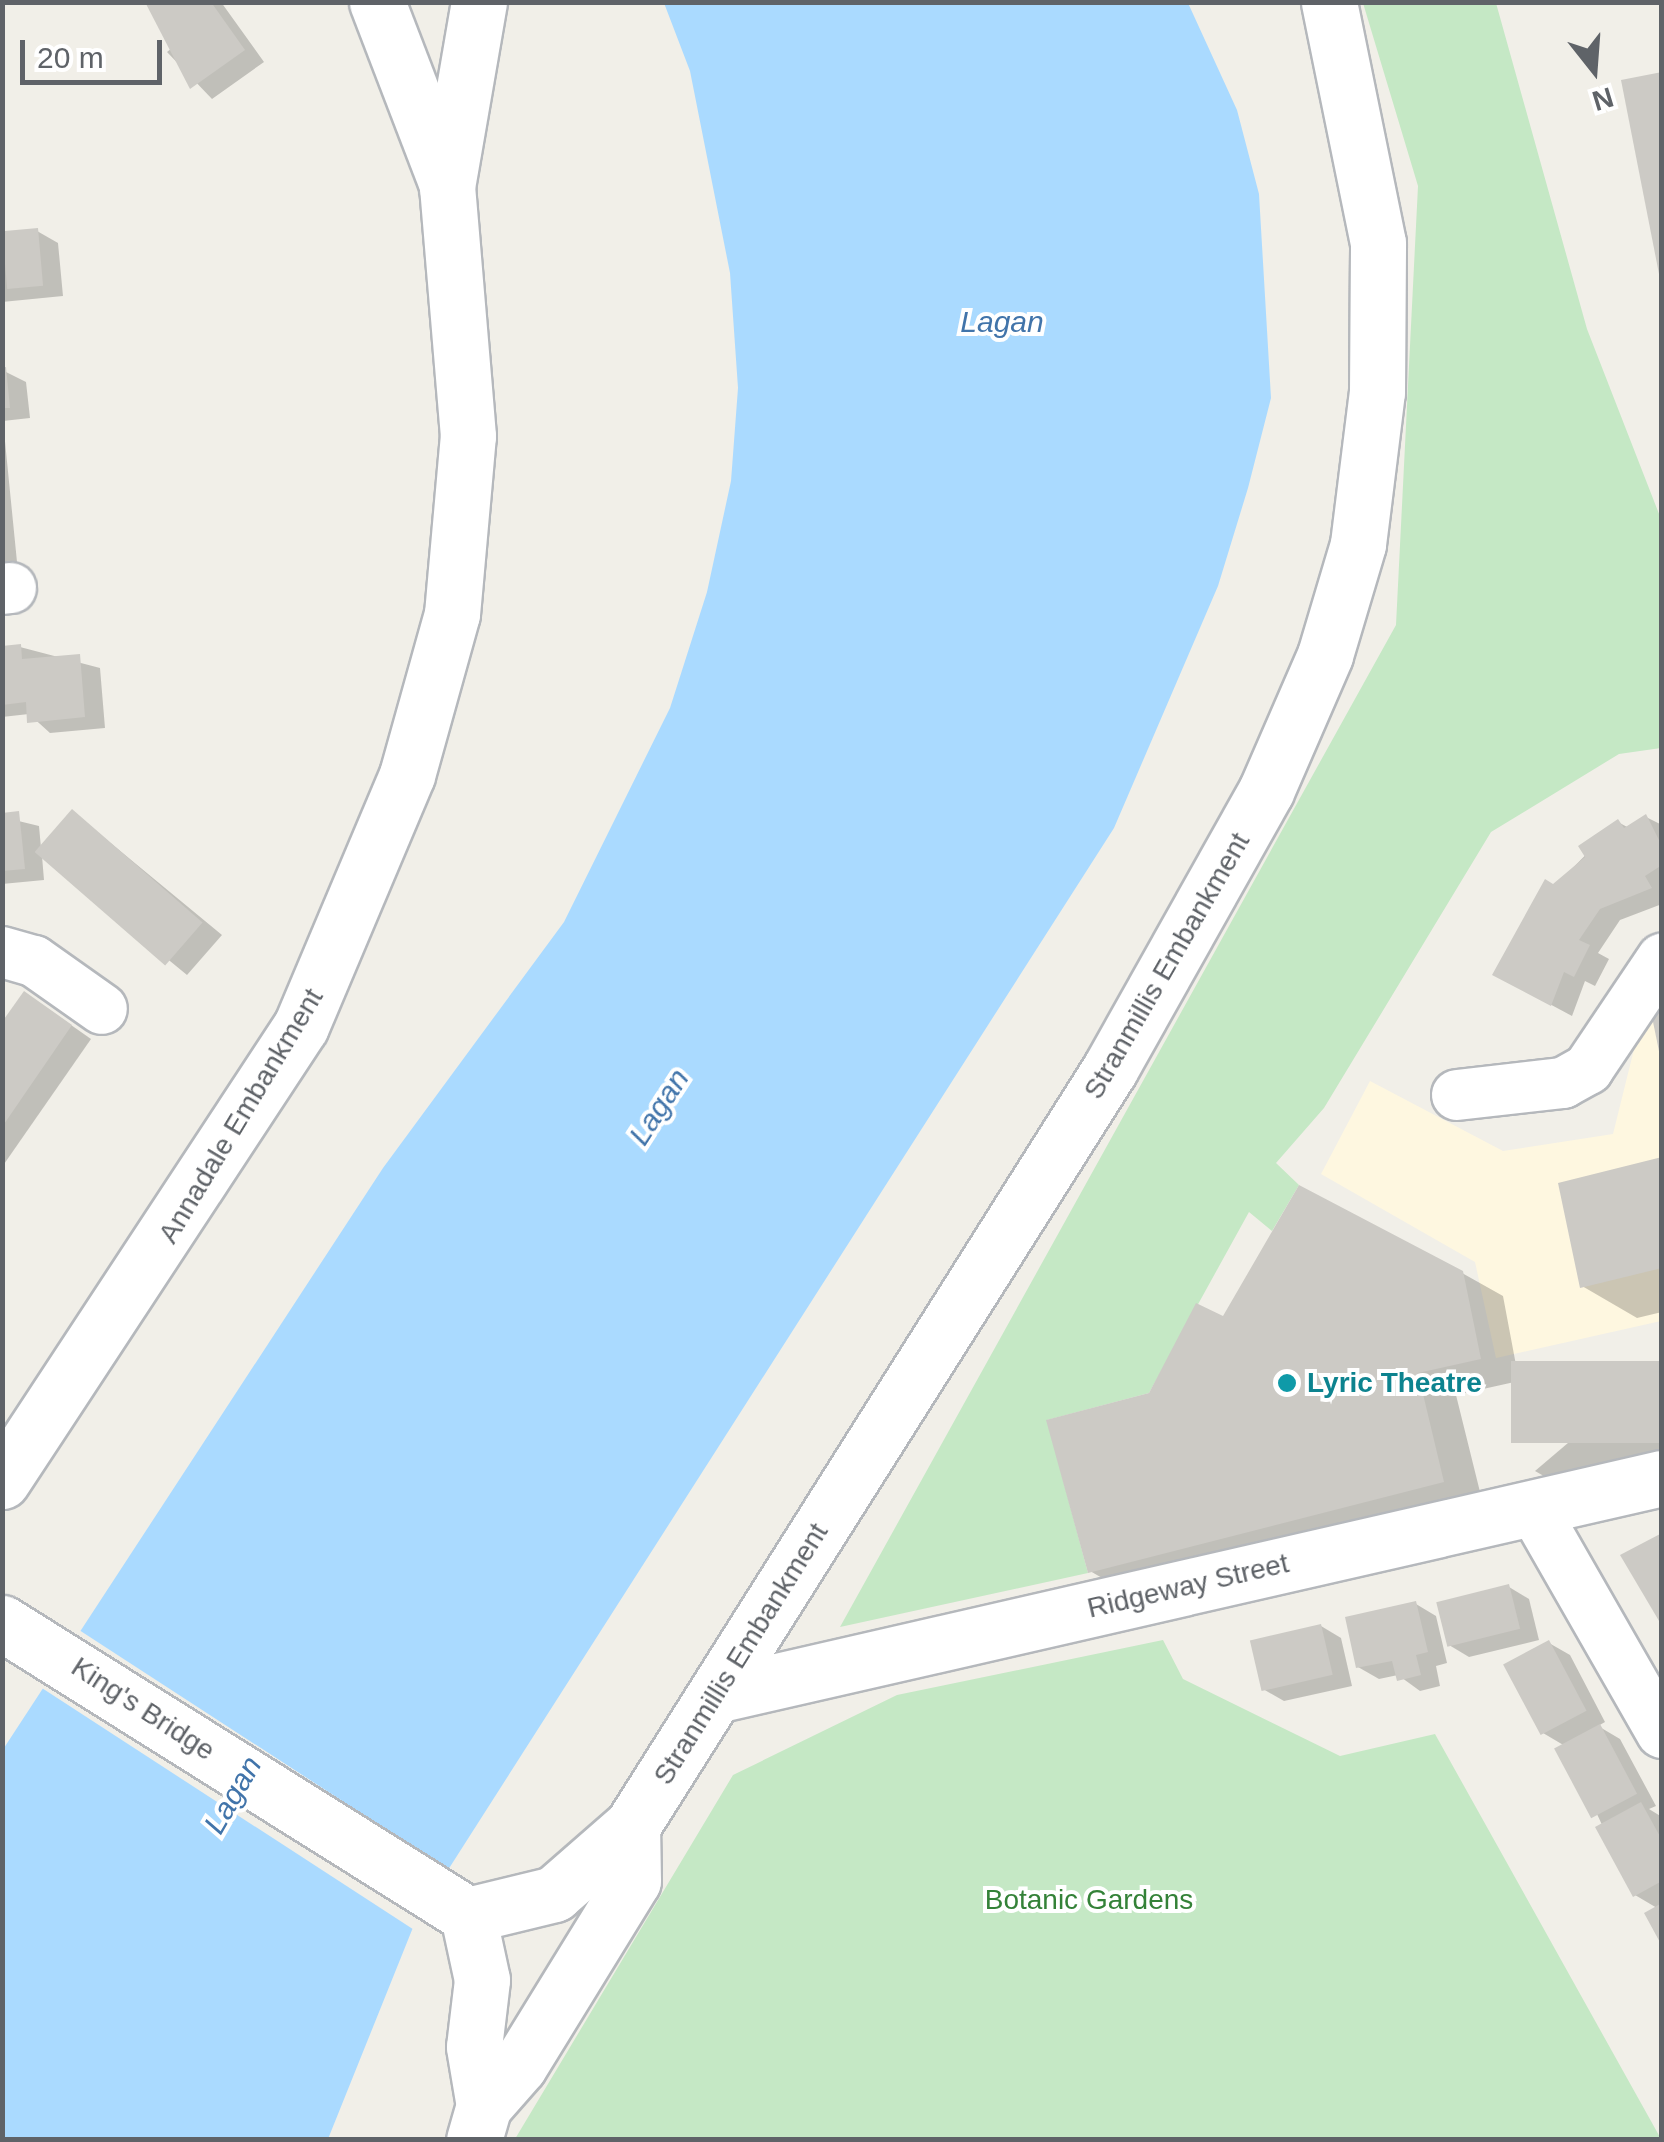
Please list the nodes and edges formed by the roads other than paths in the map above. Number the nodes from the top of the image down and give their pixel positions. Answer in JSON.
{"nodes":[{"id":1,"x":377,"y":2,"type":"edge"},
{"id":2,"x":480,"y":2,"type":"edge"},
{"id":3,"x":1328,"y":2,"type":"edge"},
{"id":4,"x":447,"y":187,"type":"junction"},
{"id":5,"x":2,"y":952,"type":"edge"},
{"id":6,"x":1662,"y":959,"type":"edge"},
{"id":7,"x":102,"y":1009,"type":"dead end"},
{"id":8,"x":1457,"y":1095,"type":"dead end"},
{"id":9,"x":1662,"y":1478,"type":"edge"},
{"id":10,"x":2,"y":1482,"type":"edge"},
{"id":11,"x":1533,"y":1508,"type":"junction"},
{"id":12,"x":14,"y":1626,"type":"edge"},
{"id":13,"x":716,"y":1694,"type":"junction"},
{"id":14,"x":1662,"y":1734,"type":"edge"},
{"id":15,"x":632,"y":1826,"type":"junction"},
{"id":16,"x":455,"y":1909,"type":"junction"},
{"id":17,"x":479,"y":2123,"type":"edge"}],
"edges":[{"from":1,"to":4,"type":"street","name":"Annadale Embankment"},
{"from":2,"to":4,"type":"street","name":"Annadale Embankment"},
{"from":3,"to":13,"type":"street","name":"Stranmillis Embankment"},
{"from":4,"to":10,"type":"street","name":"Annadale Embankment"},
{"from":5,"to":7,"type":"street"},
{"from":6,"to":8,"type":"street"},
{"from":9,"to":11,"type":"street","name":"Ridgeway Street"},
{"from":11,"to":13,"type":"street","name":"Ridgeway Street"},
{"from":11,"to":14,"type":"street"},
{"from":12,"to":16,"type":"street","name":"King's Bridge"},
{"from":13,"to":15,"type":"street","name":"Stranmillis Embankment"},
{"from":15,"to":16,"type":"street","name":"Stranmillis Embankment"},
{"from":15,"to":17,"type":"street"},
{"from":16,"to":17,"type":"street"}]}
